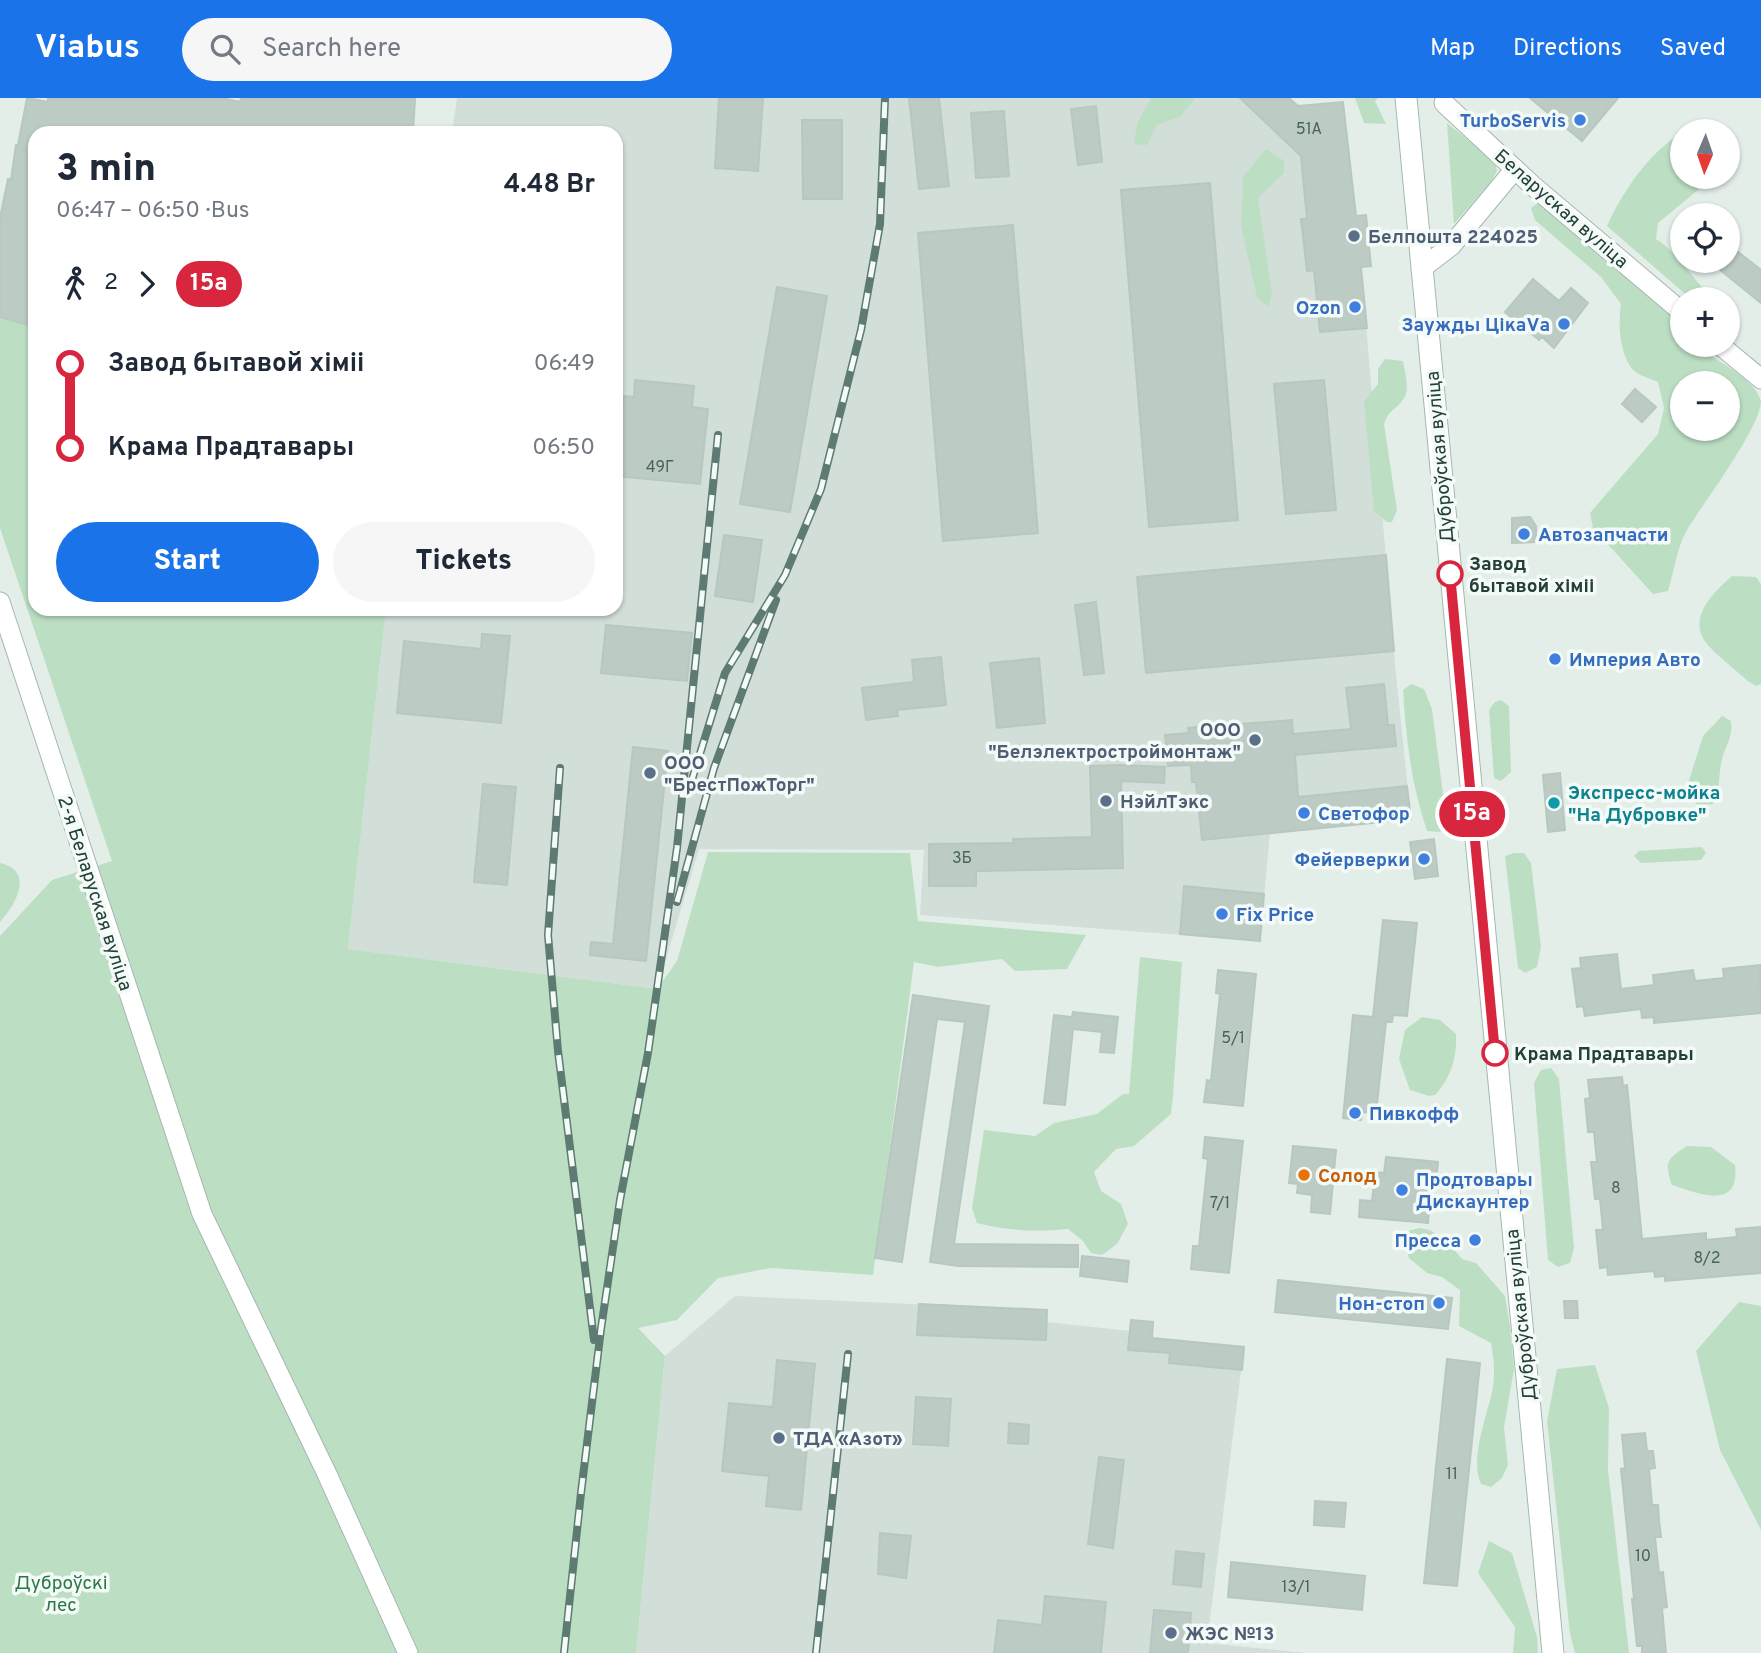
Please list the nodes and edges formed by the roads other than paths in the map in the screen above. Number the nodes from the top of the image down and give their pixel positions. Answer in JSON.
{"nodes":[{"id":1,"x":1406,"y":98,"type":"edge"},
{"id":2,"x":1444,"y":103,"type":"dead end"},
{"id":3,"x":1515,"y":169,"type":"junction"},
{"id":4,"x":1421,"y":269,"type":"junction"},
{"id":5,"x":1670,"y":302,"type":"edge"},
{"id":6,"x":1734,"y":357,"type":"edge"},
{"id":7,"x":1761,"y":379,"type":"edge"},
{"id":8,"x":0,"y":602,"type":"edge"},
{"id":9,"x":408,"y":1653,"type":"edge"},
{"id":10,"x":1553,"y":1653,"type":"edge"}],
"edges":[{"from":1,"to":4,"type":"main road","name":"Дуброўская вуліца"},
{"from":2,"to":3,"type":"street","name":"Беларуская вуліца"},
{"from":3,"to":4,"type":"street"},
{"from":3,"to":5,"type":"street","name":"Беларуская вуліца"},
{"from":4,"to":10,"type":"main road","name":"Дуброўская вуліца"},
{"from":6,"to":7,"type":"street"},
{"from":8,"to":9,"type":"street","name":"2-я Беларуская вуліца"}]}
